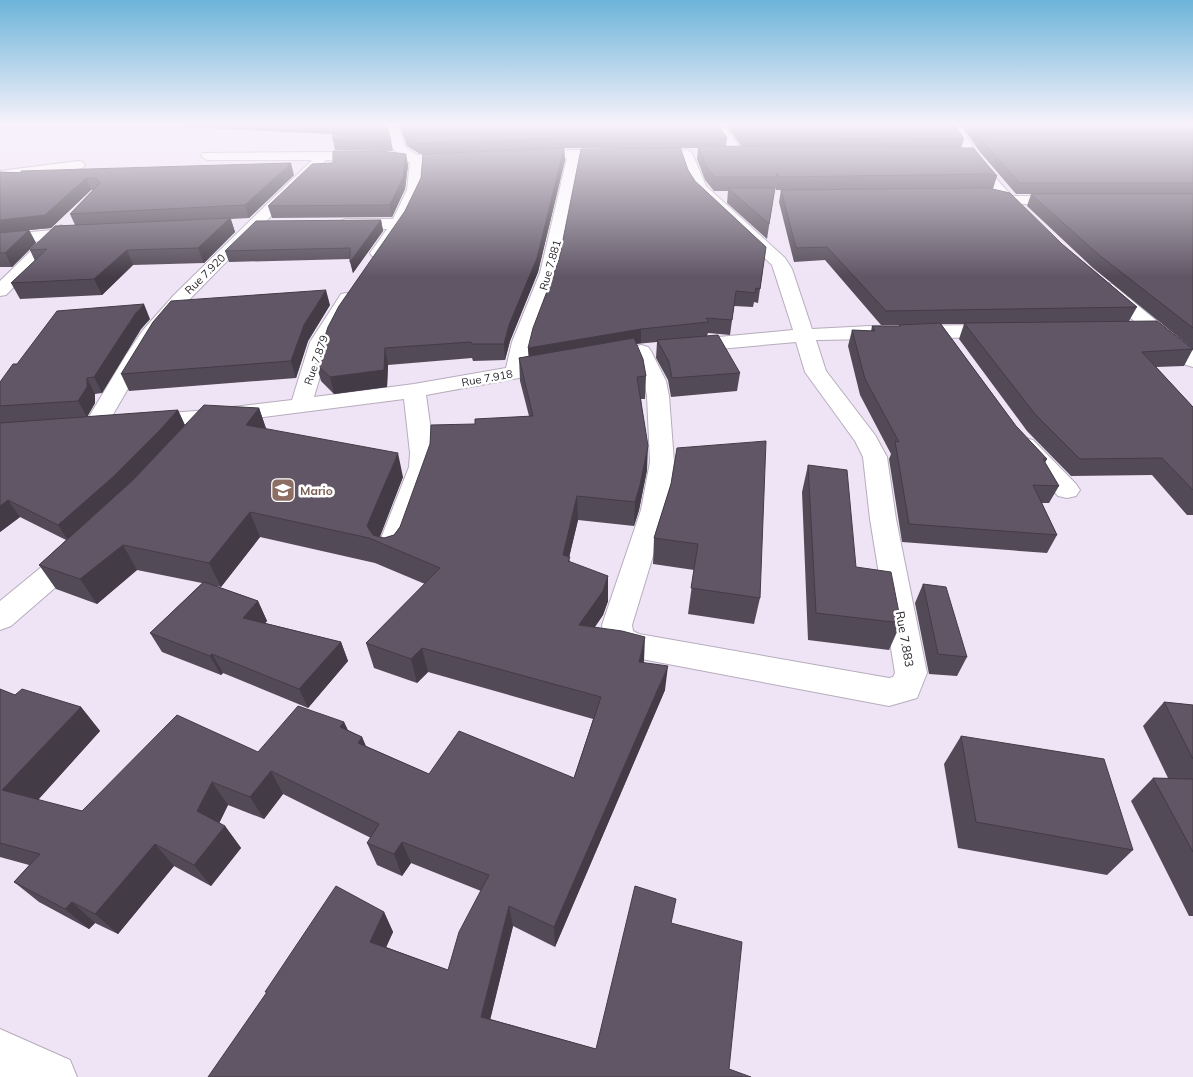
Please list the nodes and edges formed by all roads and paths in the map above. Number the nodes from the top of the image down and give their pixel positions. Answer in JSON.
{"nodes":[{"id":1,"x":302,"y":176,"type":"edge"},
{"id":2,"x":415,"y":176,"type":"edge"},
{"id":3,"x":570,"y":176,"type":"edge"},
{"id":4,"x":694,"y":176,"type":"edge"},
{"id":5,"x":989,"y":176,"type":"edge"},
{"id":6,"x":965,"y":194,"type":"edge"},
{"id":7,"x":1008,"y":200,"type":"junction"},
{"id":8,"x":1076,"y":200,"type":"edge"},
{"id":9,"x":76,"y":214,"type":"edge"},
{"id":10,"x":254,"y":224,"type":"junction"},
{"id":11,"x":274,"y":224,"type":"edge"},
{"id":12,"x":331,"y":224,"type":"edge"},
{"id":13,"x":398,"y":224,"type":"junction"},
{"id":14,"x":236,"y":225,"type":"dead end"},
{"id":15,"x":1039,"y":230,"type":"edge"},
{"id":16,"x":95,"y":232,"type":"edge"},
{"id":17,"x":57,"y":234,"type":"junction"},
{"id":18,"x":0,"y":240,"type":"edge"},
{"id":19,"x":370,"y":265,"type":"edge"},
{"id":20,"x":1096,"y":280,"type":"edge"},
{"id":21,"x":354,"y":289,"type":"edge"},
{"id":22,"x":0,"y":291,"type":"edge"},
{"id":23,"x":1125,"y":329,"type":"edge"},
{"id":24,"x":1154,"y":329,"type":"junction"},
{"id":25,"x":941,"y":331,"type":"junction"},
{"id":26,"x":1018,"y":331,"type":"edge"},
{"id":27,"x":805,"y":335,"type":"junction"},
{"id":28,"x":958,"y":355,"type":"edge"},
{"id":29,"x":1193,"y":361,"type":"edge"},
{"id":30,"x":573,"y":363,"type":"edge"},
{"id":31,"x":515,"y":373,"type":"junction"},
{"id":32,"x":414,"y":391,"type":"junction"},
{"id":33,"x":301,"y":405,"type":"junction"},
{"id":34,"x":208,"y":417,"type":"junction"},
{"id":35,"x":96,"y":425,"type":"junction"},
{"id":36,"x":74,"y":427,"type":"edge"},
{"id":37,"x":1013,"y":430,"type":"edge"},
{"id":38,"x":183,"y":446,"type":"edge"},
{"id":39,"x":1067,"y":490,"type":"dead end"},
{"id":40,"x":92,"y":540,"type":"edge"},
{"id":41,"x":390,"y":551,"type":"edge"},
{"id":42,"x":0,"y":618,"type":"edge"},
{"id":43,"x":0,"y":1054,"type":"edge"},
{"id":44,"x":53,"y":1077,"type":"edge"}],
"edges":[{"from":1,"to":10,"type":"street","name":"Rue 7.920"},
{"from":2,"to":13,"type":"street"},
{"from":3,"to":31,"type":"street","name":"Rue 7.881"},
{"from":4,"to":27,"type":"street","name":"Rue 7.883"},
{"from":5,"to":7,"type":"street"},
{"from":6,"to":7,"type":"street"},
{"from":7,"to":8,"type":"street"},
{"from":7,"to":15,"type":"street"},
{"from":9,"to":17,"type":"street"},
{"from":10,"to":11,"type":"street"},
{"from":10,"to":14,"type":"street"},
{"from":10,"to":35,"type":"street","name":"Rue 7.920"},
{"from":12,"to":13,"type":"street"},
{"from":13,"to":19,"type":"street"},
{"from":16,"to":17,"type":"street"},
{"from":17,"to":18,"type":"street"},
{"from":17,"to":22,"type":"street"},
{"from":20,"to":24,"type":"street"},
{"from":21,"to":33,"type":"street","name":"Rue 7.879"},
{"from":23,"to":24,"type":"street"},
{"from":24,"to":29,"type":"street"},
{"from":25,"to":26,"type":"street"},
{"from":25,"to":27,"type":"street"},
{"from":25,"to":28,"type":"street"},
{"from":27,"to":27,"type":"street","name":"Rue 7.883"},
{"from":30,"to":31,"type":"street","name":"Rue 7.918"},
{"from":31,"to":32,"type":"street","name":"Rue 7.918"},
{"from":32,"to":33,"type":"street","name":"Rue 7.918"},
{"from":32,"to":41,"type":"street"},
{"from":33,"to":34,"type":"street","name":"Rue 7.918"},
{"from":34,"to":35,"type":"street","name":"Rue 7.918"},
{"from":34,"to":38,"type":"street"},
{"from":35,"to":36,"type":"street","name":"Rue 7.918"},
{"from":37,"to":39,"type":"street"},
{"from":40,"to":42,"type":"street"},
{"from":43,"to":44,"type":"street"}]}
